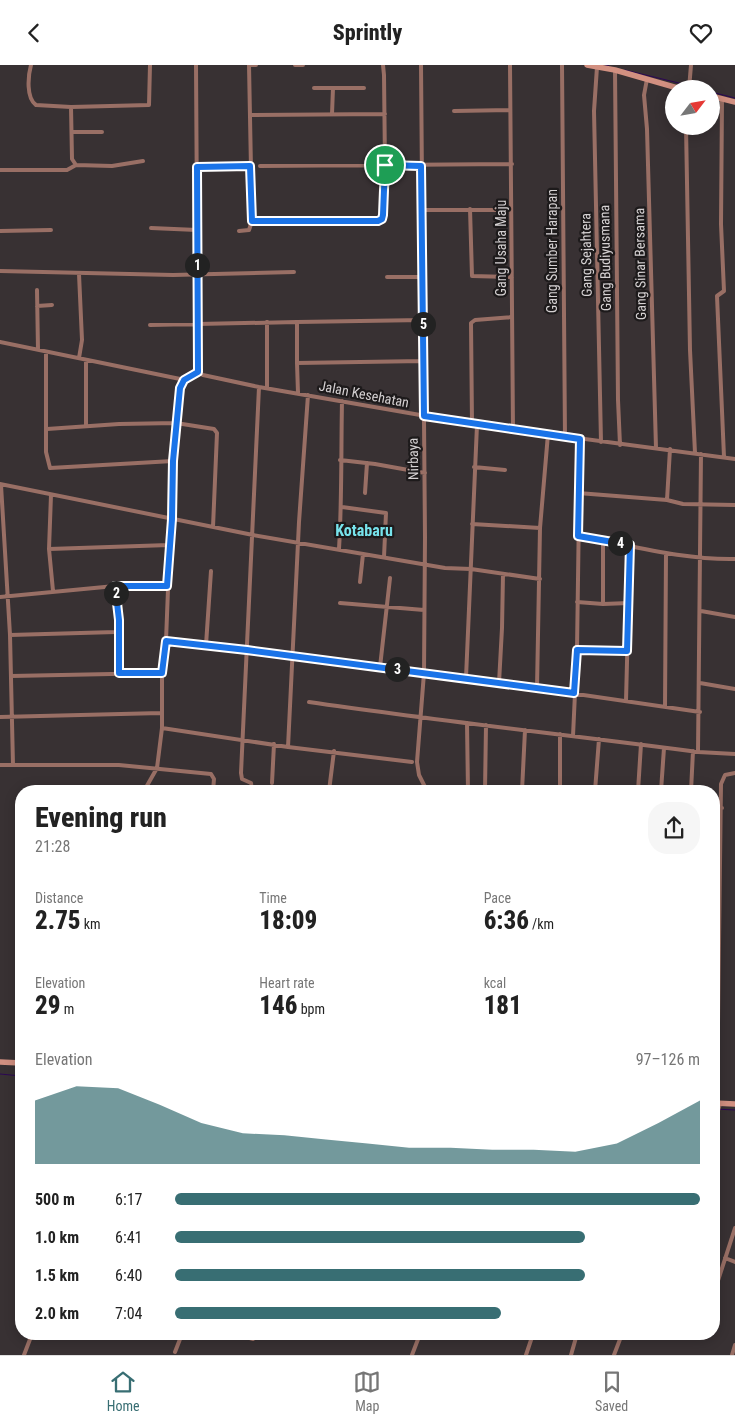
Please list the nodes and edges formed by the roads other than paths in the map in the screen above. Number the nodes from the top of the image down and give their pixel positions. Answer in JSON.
{"nodes":[{"id":1,"x":31,"y":65,"type":"edge"},
{"id":2,"x":150,"y":65,"type":"edge"},
{"id":3,"x":196,"y":65,"type":"edge"},
{"id":4,"x":249,"y":65,"type":"edge"},
{"id":5,"x":256,"y":65,"type":"edge"},
{"id":6,"x":295,"y":65,"type":"edge"},
{"id":7,"x":303,"y":65,"type":"edge"},
{"id":8,"x":383,"y":65,"type":"edge"},
{"id":9,"x":421,"y":65,"type":"edge"},
{"id":10,"x":510,"y":65,"type":"edge"},
{"id":11,"x":562,"y":65,"type":"edge"},
{"id":12,"x":587,"y":65,"type":"edge"},
{"id":13,"x":690,"y":65,"type":"edge"},
{"id":14,"x":597,"y":67,"type":"junction"},
{"id":15,"x":615,"y":70,"type":"junction"},
{"id":16,"x":647,"y":79,"type":"junction"},
{"id":17,"x":689,"y":80,"type":"edge"},
{"id":18,"x":665,"y":84,"type":"edge"},
{"id":19,"x":314,"y":88,"type":"dead end"},
{"id":20,"x":333,"y":88,"type":"junction"},
{"id":21,"x":364,"y":88,"type":"dead end"},
{"id":22,"x":722,"y":99,"type":"joint"},
{"id":23,"x":735,"y":103,"type":"edge"},
{"id":24,"x":71,"y":107,"type":"junction"},
{"id":25,"x":510,"y":110,"type":"junction"},
{"id":26,"x":454,"y":111,"type":"dead end"},
{"id":27,"x":332,"y":114,"type":"junction"},
{"id":28,"x":385,"y":114,"type":"junction"},
{"id":29,"x":250,"y":115,"type":"junction"},
{"id":30,"x":72,"y":132,"type":"junction"},
{"id":31,"x":102,"y":132,"type":"dead end"},
{"id":32,"x":686,"y":135,"type":"edge"},
{"id":33,"x":143,"y":161,"type":"dead end"},
{"id":34,"x":512,"y":164,"type":"junction"},
{"id":35,"x":76,"y":165,"type":"junction"},
{"id":36,"x":260,"y":165,"type":"dead end"},
{"id":37,"x":385,"y":165,"type":"junction"},
{"id":38,"x":250,"y":166,"type":"junction"},
{"id":39,"x":421,"y":166,"type":"junction"},
{"id":40,"x":197,"y":167,"type":"junction"},
{"id":41,"x":0,"y":170,"type":"edge"},
{"id":42,"x":470,"y":209,"type":"junction"},
{"id":43,"x":422,"y":210,"type":"junction"},
{"id":44,"x":511,"y":210,"type":"junction"},
{"id":45,"x":252,"y":221,"type":"junction"},
{"id":46,"x":151,"y":228,"type":"dead end"},
{"id":47,"x":197,"y":230,"type":"junction"},
{"id":48,"x":0,"y":231,"type":"edge"},
{"id":49,"x":51,"y":231,"type":"dead end"},
{"id":50,"x":239,"y":231,"type":"dead end"},
{"id":51,"x":0,"y":271,"type":"edge"},
{"id":52,"x":294,"y":272,"type":"dead end"},
{"id":53,"x":79,"y":274,"type":"junction"},
{"id":54,"x":197,"y":275,"type":"junction"},
{"id":55,"x":387,"y":277,"type":"dead end"},
{"id":56,"x":422,"y":277,"type":"junction"},
{"id":57,"x":512,"y":277,"type":"junction"},
{"id":58,"x":37,"y":290,"type":"dead end"},
{"id":59,"x":52,"y":305,"type":"dead end"},
{"id":60,"x":37,"y":306,"type":"junction"},
{"id":61,"x":512,"y":317,"type":"junction"},
{"id":62,"x":423,"y":320,"type":"junction"},
{"id":63,"x":267,"y":322,"type":"junction"},
{"id":64,"x":297,"y":322,"type":"junction"},
{"id":65,"x":198,"y":324,"type":"junction"},
{"id":66,"x":150,"y":325,"type":"dead end"},
{"id":67,"x":0,"y":342,"type":"edge"},
{"id":68,"x":38,"y":350,"type":"junction"},
{"id":69,"x":46,"y":351,"type":"junction"},
{"id":70,"x":79,"y":358,"type":"junction"},
{"id":71,"x":86,"y":360,"type":"junction"},
{"id":72,"x":423,"y":361,"type":"junction"},
{"id":73,"x":297,"y":363,"type":"junction"},
{"id":74,"x":198,"y":372,"type":"junction"},
{"id":75,"x":184,"y":380,"type":"junction"},
{"id":76,"x":259,"y":387,"type":"junction"},
{"id":77,"x":267,"y":388,"type":"junction"},
{"id":78,"x":298,"y":393,"type":"junction"},
{"id":79,"x":308,"y":395,"type":"junction"},
{"id":80,"x":342,"y":401,"type":"junction"},
{"id":81,"x":424,"y":416,"type":"junction"},
{"id":82,"x":176,"y":423,"type":"junction"},
{"id":83,"x":475,"y":425,"type":"junction"},
{"id":84,"x":86,"y":426,"type":"junction"},
{"id":85,"x":46,"y":429,"type":"junction"},
{"id":86,"x":514,"y":430,"type":"junction"},
{"id":87,"x":548,"y":434,"type":"junction"},
{"id":88,"x":565,"y":437,"type":"junction"},
{"id":89,"x":580,"y":439,"type":"junction"},
{"id":90,"x":601,"y":442,"type":"junction"},
{"id":91,"x":620,"y":445,"type":"junction"},
{"id":92,"x":656,"y":448,"type":"junction"},
{"id":93,"x":670,"y":449,"type":"junction"},
{"id":94,"x":696,"y":453,"type":"junction"},
{"id":95,"x":701,"y":453,"type":"junction"},
{"id":96,"x":724,"y":457,"type":"junction"},
{"id":97,"x":735,"y":459,"type":"edge"},
{"id":98,"x":340,"y":460,"type":"junction"},
{"id":99,"x":173,"y":461,"type":"junction"},
{"id":100,"x":367,"y":463,"type":"junction"},
{"id":101,"x":474,"y":467,"type":"junction"},
{"id":102,"x":505,"y":469,"type":"dead end"},
{"id":103,"x":425,"y":473,"type":"junction"},
{"id":104,"x":0,"y":485,"type":"edge"},
{"id":105,"x":365,"y":493,"type":"dead end"},
{"id":106,"x":578,"y":493,"type":"junction"},
{"id":107,"x":50,"y":495,"type":"junction"},
{"id":108,"x":667,"y":500,"type":"junction"},
{"id":109,"x":701,"y":504,"type":"junction"},
{"id":110,"x":735,"y":505,"type":"edge"},
{"id":111,"x":342,"y":507,"type":"junction"},
{"id":112,"x":1,"y":513,"type":"edge"},
{"id":113,"x":172,"y":519,"type":"junction"},
{"id":114,"x":472,"y":524,"type":"junction"},
{"id":115,"x":212,"y":527,"type":"junction"},
{"id":116,"x":540,"y":528,"type":"junction"},
{"id":117,"x":253,"y":535,"type":"junction"},
{"id":118,"x":578,"y":536,"type":"junction"},
{"id":119,"x":603,"y":540,"type":"junction"},
{"id":120,"x":298,"y":542,"type":"junction"},
{"id":121,"x":169,"y":545,"type":"junction"},
{"id":122,"x":630,"y":545,"type":"junction"},
{"id":123,"x":50,"y":549,"type":"junction"},
{"id":124,"x":339,"y":549,"type":"junction"},
{"id":125,"x":0,"y":553,"type":"edge"},
{"id":126,"x":6,"y":553,"type":"junction"},
{"id":127,"x":666,"y":553,"type":"junction"},
{"id":128,"x":363,"y":554,"type":"junction"},
{"id":129,"x":384,"y":557,"type":"junction"},
{"id":130,"x":701,"y":558,"type":"junction"},
{"id":131,"x":735,"y":559,"type":"edge"},
{"id":132,"x":425,"y":564,"type":"junction"},
{"id":133,"x":470,"y":569,"type":"junction"},
{"id":134,"x":212,"y":571,"type":"dead end"},
{"id":135,"x":503,"y":574,"type":"junction"},
{"id":136,"x":390,"y":578,"type":"dead end"},
{"id":137,"x":540,"y":579,"type":"junction"},
{"id":138,"x":360,"y":582,"type":"dead end"},
{"id":139,"x":115,"y":586,"type":"junction"},
{"id":140,"x":167,"y":586,"type":"junction"},
{"id":141,"x":53,"y":591,"type":"junction"},
{"id":142,"x":0,"y":597,"type":"edge"},
{"id":143,"x":8,"y":597,"type":"junction"},
{"id":144,"x":576,"y":601,"type":"junction"},
{"id":145,"x":340,"y":603,"type":"dead end"},
{"id":146,"x":629,"y":603,"type":"junction"},
{"id":147,"x":603,"y":604,"type":"junction"},
{"id":148,"x":387,"y":607,"type":"junction"},
{"id":149,"x":424,"y":610,"type":"junction"},
{"id":150,"x":701,"y":611,"type":"junction"},
{"id":151,"x":735,"y":617,"type":"edge"},
{"id":152,"x":118,"y":631,"type":"junction"},
{"id":153,"x":10,"y":635,"type":"junction"},
{"id":154,"x":166,"y":641,"type":"junction"},
{"id":155,"x":206,"y":645,"type":"junction"},
{"id":156,"x":247,"y":650,"type":"junction"},
{"id":157,"x":577,"y":650,"type":"junction"},
{"id":158,"x":627,"y":651,"type":"junction"},
{"id":159,"x":292,"y":655,"type":"junction"},
{"id":160,"x":380,"y":667,"type":"junction"},
{"id":161,"x":119,"y":673,"type":"junction"},
{"id":162,"x":162,"y":673,"type":"junction"},
{"id":163,"x":424,"y":673,"type":"junction"},
{"id":164,"x":11,"y":676,"type":"junction"},
{"id":165,"x":466,"y":678,"type":"junction"},
{"id":166,"x":499,"y":683,"type":"junction"},
{"id":167,"x":700,"y":683,"type":"junction"},
{"id":168,"x":537,"y":688,"type":"junction"},
{"id":169,"x":735,"y":689,"type":"edge"},
{"id":170,"x":574,"y":693,"type":"junction"},
{"id":171,"x":626,"y":701,"type":"junction"},
{"id":172,"x":309,"y":702,"type":"dead end"},
{"id":173,"x":665,"y":707,"type":"junction"},
{"id":174,"x":161,"y":713,"type":"junction"},
{"id":175,"x":700,"y":713,"type":"junction"},
{"id":176,"x":11,"y":716,"type":"junction"},
{"id":177,"x":0,"y":717,"type":"edge"},
{"id":178,"x":420,"y":718,"type":"junction"},
{"id":179,"x":467,"y":723,"type":"junction"},
{"id":180,"x":486,"y":725,"type":"junction"},
{"id":181,"x":162,"y":728,"type":"junction"},
{"id":182,"x":525,"y":730,"type":"junction"},
{"id":183,"x":560,"y":734,"type":"junction"},
{"id":184,"x":573,"y":736,"type":"junction"},
{"id":185,"x":599,"y":739,"type":"junction"},
{"id":186,"x":243,"y":740,"type":"junction"},
{"id":187,"x":274,"y":744,"type":"junction"},
{"id":188,"x":641,"y":745,"type":"junction"},
{"id":189,"x":288,"y":747,"type":"junction"},
{"id":190,"x":664,"y":747,"type":"junction"},
{"id":191,"x":334,"y":751,"type":"junction"},
{"id":192,"x":696,"y":752,"type":"junction"},
{"id":193,"x":735,"y":754,"type":"edge"},
{"id":194,"x":415,"y":762,"type":"junction"},
{"id":195,"x":0,"y":765,"type":"edge"},
{"id":196,"x":14,"y":765,"type":"junction"},
{"id":197,"x":157,"y":768,"type":"junction"},
{"id":198,"x":735,"y":773,"type":"edge"},
{"id":199,"x":272,"y":783,"type":"dead end"},
{"id":200,"x":147,"y":785,"type":"edge"},
{"id":201,"x":214,"y":785,"type":"edge"},
{"id":202,"x":251,"y":785,"type":"edge"},
{"id":203,"x":330,"y":785,"type":"edge"},
{"id":204,"x":424,"y":785,"type":"edge"},
{"id":205,"x":468,"y":785,"type":"edge"},
{"id":206,"x":485,"y":785,"type":"edge"},
{"id":207,"x":522,"y":785,"type":"edge"},
{"id":208,"x":560,"y":785,"type":"edge"},
{"id":209,"x":595,"y":785,"type":"edge"},
{"id":210,"x":638,"y":785,"type":"edge"},
{"id":211,"x":661,"y":785,"type":"edge"},
{"id":212,"x":692,"y":785,"type":"edge"},
{"id":213,"x":722,"y":808,"type":"joint"},
{"id":214,"x":720,"y":926,"type":"edge"},
{"id":215,"x":0,"y":1061,"type":"edge"},
{"id":216,"x":15,"y":1062,"type":"edge"},
{"id":217,"x":735,"y":1103,"type":"edge"},
{"id":218,"x":720,"y":1104,"type":"edge"},
{"id":219,"x":735,"y":1228,"type":"edge"},
{"id":220,"x":725,"y":1259,"type":"junction"},
{"id":221,"x":735,"y":1261,"type":"edge"},
{"id":222,"x":720,"y":1274,"type":"edge"},
{"id":223,"x":30,"y":1340,"type":"edge"},
{"id":224,"x":180,"y":1340,"type":"edge"},
{"id":225,"x":418,"y":1340,"type":"edge"},
{"id":226,"x":531,"y":1340,"type":"edge"},
{"id":227,"x":575,"y":1340,"type":"edge"},
{"id":228,"x":620,"y":1340,"type":"edge"},
{"id":229,"x":735,"y":1345,"type":"edge"},
{"id":230,"x":175,"y":1352,"type":"dead end"},
{"id":231,"x":24,"y":1355,"type":"edge"},
{"id":232,"x":412,"y":1355,"type":"edge"},
{"id":233,"x":526,"y":1355,"type":"edge"},
{"id":234,"x":570,"y":1355,"type":"edge"},
{"id":235,"x":614,"y":1355,"type":"edge"},
{"id":236,"x":732,"y":1355,"type":"edge"}],
"edges":[{"from":1,"to":24,"type":"street"},
{"from":2,"to":24,"type":"street"},
{"from":3,"to":40,"type":"street"},
{"from":4,"to":5,"type":"street"},
{"from":4,"to":29,"type":"street"},
{"from":6,"to":7,"type":"street"},
{"from":8,"to":28,"type":"street"},
{"from":9,"to":39,"type":"street","name":"Nirbaya"},
{"from":10,"to":25,"type":"street","name":"Gang Usaha Maju"},
{"from":11,"to":88,"type":"street","name":"Gang Sumber Harapan"},
{"from":12,"to":14,"type":"street"},
{"from":13,"to":17,"type":"street"},
{"from":14,"to":15,"type":"street"},
{"from":14,"to":90,"type":"street","name":"Gang Sejahtera"},
{"from":15,"to":16,"type":"street"},
{"from":15,"to":91,"type":"street","name":"Gang Budiyusmana"},
{"from":16,"to":18,"type":"street"},
{"from":16,"to":92,"type":"street","name":"Gang Sinar Bersama"},
{"from":19,"to":20,"type":"street"},
{"from":20,"to":21,"type":"street"},
{"from":20,"to":27,"type":"street"},
{"from":22,"to":23,"type":"street"},
{"from":22,"to":96,"type":"street"},
{"from":24,"to":30,"type":"street"},
{"from":25,"to":26,"type":"street"},
{"from":25,"to":34,"type":"street","name":"Gang Usaha Maju"},
{"from":27,"to":28,"type":"street"},
{"from":27,"to":29,"type":"street"},
{"from":28,"to":37,"type":"street"},
{"from":29,"to":38,"type":"street"},
{"from":30,"to":31,"type":"street"},
{"from":30,"to":35,"type":"street"},
{"from":32,"to":94,"type":"street"},
{"from":33,"to":35,"type":"street"},
{"from":34,"to":39,"type":"street"},
{"from":34,"to":44,"type":"street","name":"Gang Usaha Maju"},
{"from":35,"to":41,"type":"street"},
{"from":36,"to":37,"type":"street"},
{"from":37,"to":39,"type":"street"},
{"from":37,"to":45,"type":"street"},
{"from":38,"to":40,"type":"street"},
{"from":38,"to":45,"type":"street"},
{"from":39,"to":43,"type":"street","name":"Nirbaya"},
{"from":40,"to":47,"type":"street"},
{"from":42,"to":43,"type":"street"},
{"from":42,"to":44,"type":"street"},
{"from":42,"to":57,"type":"street"},
{"from":43,"to":56,"type":"street","name":"Nirbaya"},
{"from":44,"to":57,"type":"street","name":"Gang Usaha Maju"},
{"from":45,"to":50,"type":"street"},
{"from":46,"to":47,"type":"street"},
{"from":47,"to":54,"type":"street"},
{"from":48,"to":49,"type":"street"},
{"from":51,"to":53,"type":"street"},
{"from":52,"to":54,"type":"street"},
{"from":53,"to":54,"type":"street"},
{"from":53,"to":70,"type":"street"},
{"from":54,"to":65,"type":"street"},
{"from":55,"to":56,"type":"street"},
{"from":56,"to":62,"type":"street","name":"Nirbaya"},
{"from":57,"to":61,"type":"street","name":"Gang Usaha Maju"},
{"from":58,"to":60,"type":"street"},
{"from":59,"to":60,"type":"street"},
{"from":60,"to":68,"type":"street"},
{"from":61,"to":83,"type":"street"},
{"from":61,"to":86,"type":"street","name":"Gang Usaha Maju"},
{"from":62,"to":64,"type":"street"},
{"from":62,"to":72,"type":"street","name":"Nirbaya"},
{"from":63,"to":64,"type":"street"},
{"from":63,"to":65,"type":"street"},
{"from":63,"to":77,"type":"street"},
{"from":64,"to":73,"type":"street"},
{"from":65,"to":66,"type":"street"},
{"from":65,"to":74,"type":"street"},
{"from":67,"to":68,"type":"street"},
{"from":68,"to":69,"type":"street"},
{"from":69,"to":70,"type":"street"},
{"from":69,"to":85,"type":"street"},
{"from":70,"to":71,"type":"street"},
{"from":71,"to":75,"type":"street"},
{"from":71,"to":84,"type":"street"},
{"from":72,"to":73,"type":"street"},
{"from":72,"to":81,"type":"street","name":"Nirbaya"},
{"from":73,"to":78,"type":"street"},
{"from":74,"to":75,"type":"street"},
{"from":74,"to":76,"type":"street","name":"Jalan Kesehatan"},
{"from":75,"to":82,"type":"street"},
{"from":76,"to":77,"type":"street","name":"Jalan Kesehatan"},
{"from":76,"to":117,"type":"street"},
{"from":77,"to":78,"type":"street","name":"Jalan Kesehatan"},
{"from":78,"to":79,"type":"street","name":"Jalan Kesehatan"},
{"from":79,"to":80,"type":"street","name":"Jalan Kesehatan"},
{"from":79,"to":120,"type":"street"},
{"from":80,"to":81,"type":"street","name":"Jalan Kesehatan"},
{"from":80,"to":98,"type":"street"},
{"from":81,"to":83,"type":"street","name":"Jalan Kesehatan"},
{"from":81,"to":103,"type":"street","name":"Nirbaya"},
{"from":82,"to":84,"type":"street"},
{"from":82,"to":99,"type":"street"},
{"from":82,"to":115,"type":"street"},
{"from":83,"to":86,"type":"street","name":"Jalan Kesehatan"},
{"from":83,"to":101,"type":"street"},
{"from":84,"to":85,"type":"street"},
{"from":85,"to":99,"type":"street"},
{"from":86,"to":87,"type":"street","name":"Jalan Kesehatan"},
{"from":87,"to":88,"type":"street","name":"Jalan Kesehatan"},
{"from":87,"to":116,"type":"street"},
{"from":88,"to":89,"type":"street","name":"Jalan Kesehatan"},
{"from":89,"to":90,"type":"street","name":"Jalan Kesehatan"},
{"from":89,"to":106,"type":"street"},
{"from":90,"to":91,"type":"street","name":"Jalan Kesehatan"},
{"from":91,"to":92,"type":"street","name":"Jalan Kesehatan"},
{"from":92,"to":93,"type":"street","name":"Jalan Kesehatan"},
{"from":93,"to":94,"type":"street","name":"Jalan Kesehatan"},
{"from":93,"to":108,"type":"street"},
{"from":94,"to":95,"type":"street","name":"Jalan Kesehatan"},
{"from":95,"to":96,"type":"street","name":"Jalan Kesehatan"},
{"from":95,"to":109,"type":"street"},
{"from":96,"to":97,"type":"street","name":"Jalan Kesehatan"},
{"from":98,"to":100,"type":"street"},
{"from":98,"to":111,"type":"street"},
{"from":99,"to":113,"type":"street"},
{"from":100,"to":103,"type":"street"},
{"from":100,"to":105,"type":"street"},
{"from":101,"to":102,"type":"street"},
{"from":101,"to":114,"type":"street"},
{"from":103,"to":132,"type":"street","name":"Nirbaya"},
{"from":104,"to":107,"type":"street"},
{"from":104,"to":112,"type":"street"},
{"from":106,"to":108,"type":"street"},
{"from":106,"to":118,"type":"street"},
{"from":107,"to":113,"type":"street"},
{"from":107,"to":123,"type":"street"},
{"from":108,"to":109,"type":"street"},
{"from":109,"to":110,"type":"street"},
{"from":109,"to":130,"type":"street"},
{"from":111,"to":124,"type":"street"},
{"from":111,"to":129,"type":"street"},
{"from":112,"to":126,"type":"street"},
{"from":113,"to":115,"type":"street"},
{"from":113,"to":121,"type":"street"},
{"from":114,"to":116,"type":"street"},
{"from":114,"to":133,"type":"street"},
{"from":115,"to":117,"type":"street"},
{"from":116,"to":137,"type":"street"},
{"from":117,"to":120,"type":"street"},
{"from":117,"to":156,"type":"street"},
{"from":118,"to":119,"type":"street"},
{"from":118,"to":144,"type":"street"},
{"from":119,"to":122,"type":"street"},
{"from":119,"to":147,"type":"street"},
{"from":120,"to":124,"type":"street"},
{"from":120,"to":159,"type":"street"},
{"from":121,"to":123,"type":"street"},
{"from":121,"to":140,"type":"street"},
{"from":122,"to":127,"type":"street"},
{"from":122,"to":146,"type":"street"},
{"from":123,"to":141,"type":"street"},
{"from":124,"to":128,"type":"street"},
{"from":125,"to":126,"type":"street"},
{"from":126,"to":143,"type":"street"},
{"from":127,"to":130,"type":"street"},
{"from":127,"to":173,"type":"street"},
{"from":128,"to":129,"type":"street"},
{"from":128,"to":138,"type":"street"},
{"from":129,"to":132,"type":"street"},
{"from":130,"to":131,"type":"street"},
{"from":130,"to":150,"type":"street"},
{"from":132,"to":133,"type":"street"},
{"from":132,"to":149,"type":"street","name":"Nirbaya"},
{"from":133,"to":135,"type":"street"},
{"from":133,"to":165,"type":"street"},
{"from":134,"to":155,"type":"street"},
{"from":135,"to":137,"type":"street"},
{"from":135,"to":166,"type":"street"},
{"from":136,"to":148,"type":"street"},
{"from":137,"to":168,"type":"street"},
{"from":139,"to":140,"type":"street"},
{"from":139,"to":141,"type":"street"},
{"from":139,"to":152,"type":"street"},
{"from":140,"to":154,"type":"street"},
{"from":141,"to":143,"type":"street"},
{"from":142,"to":143,"type":"street"},
{"from":143,"to":153,"type":"street"},
{"from":144,"to":147,"type":"street"},
{"from":144,"to":157,"type":"street"},
{"from":145,"to":148,"type":"street"},
{"from":146,"to":147,"type":"street"},
{"from":146,"to":158,"type":"street"},
{"from":148,"to":149,"type":"street"},
{"from":148,"to":160,"type":"street"},
{"from":149,"to":163,"type":"street","name":"Nirbaya"},
{"from":150,"to":151,"type":"street"},
{"from":150,"to":167,"type":"street"},
{"from":152,"to":153,"type":"street"},
{"from":152,"to":161,"type":"street"},
{"from":153,"to":164,"type":"street"},
{"from":154,"to":155,"type":"street"},
{"from":154,"to":162,"type":"street"},
{"from":155,"to":156,"type":"street"},
{"from":156,"to":159,"type":"street"},
{"from":156,"to":186,"type":"street"},
{"from":157,"to":158,"type":"street"},
{"from":157,"to":170,"type":"street"},
{"from":158,"to":171,"type":"street"},
{"from":159,"to":160,"type":"street"},
{"from":159,"to":189,"type":"street"},
{"from":160,"to":163,"type":"street"},
{"from":161,"to":162,"type":"street"},
{"from":161,"to":164,"type":"street"},
{"from":162,"to":174,"type":"street"},
{"from":163,"to":165,"type":"street"},
{"from":163,"to":178,"type":"street","name":"Nirbaya"},
{"from":164,"to":176,"type":"street"},
{"from":165,"to":166,"type":"street"},
{"from":166,"to":168,"type":"street"},
{"from":167,"to":169,"type":"street"},
{"from":167,"to":175,"type":"street"},
{"from":168,"to":170,"type":"street"},
{"from":170,"to":171,"type":"street"},
{"from":170,"to":184,"type":"street"},
{"from":171,"to":173,"type":"street"},
{"from":172,"to":178,"type":"street"},
{"from":173,"to":175,"type":"street"},
{"from":174,"to":176,"type":"street"},
{"from":174,"to":181,"type":"street"},
{"from":175,"to":192,"type":"street"},
{"from":176,"to":177,"type":"street"},
{"from":176,"to":196,"type":"street"},
{"from":178,"to":179,"type":"street"},
{"from":178,"to":194,"type":"street","name":"Nirbaya"},
{"from":179,"to":180,"type":"street"},
{"from":179,"to":205,"type":"street"},
{"from":180,"to":182,"type":"street"},
{"from":180,"to":206,"type":"street"},
{"from":181,"to":186,"type":"street"},
{"from":181,"to":197,"type":"street"},
{"from":182,"to":183,"type":"street"},
{"from":182,"to":207,"type":"street"},
{"from":183,"to":184,"type":"street"},
{"from":183,"to":208,"type":"street"},
{"from":184,"to":185,"type":"street"},
{"from":185,"to":188,"type":"street"},
{"from":185,"to":209,"type":"street"},
{"from":186,"to":187,"type":"street"},
{"from":186,"to":202,"type":"street"},
{"from":187,"to":189,"type":"street"},
{"from":187,"to":199,"type":"street"},
{"from":188,"to":190,"type":"street"},
{"from":188,"to":210,"type":"street"},
{"from":189,"to":191,"type":"street"},
{"from":190,"to":192,"type":"street"},
{"from":190,"to":211,"type":"street"},
{"from":191,"to":194,"type":"street"},
{"from":191,"to":203,"type":"street"},
{"from":192,"to":193,"type":"street"},
{"from":192,"to":212,"type":"street"},
{"from":194,"to":204,"type":"street","name":"Nirbaya"},
{"from":195,"to":196,"type":"street"},
{"from":196,"to":197,"type":"street"},
{"from":197,"to":200,"type":"street"},
{"from":197,"to":201,"type":"street"},
{"from":198,"to":213,"type":"street"},
{"from":213,"to":214,"type":"street"},
{"from":215,"to":216,"type":"street"},
{"from":217,"to":218,"type":"street"},
{"from":219,"to":220,"type":"street"},
{"from":220,"to":221,"type":"street"},
{"from":220,"to":222,"type":"street"},
{"from":223,"to":231,"type":"street"},
{"from":224,"to":230,"type":"street"},
{"from":225,"to":232,"type":"street"},
{"from":226,"to":233,"type":"street"},
{"from":227,"to":234,"type":"street"},
{"from":228,"to":235,"type":"street"},
{"from":229,"to":236,"type":"street"}]}
